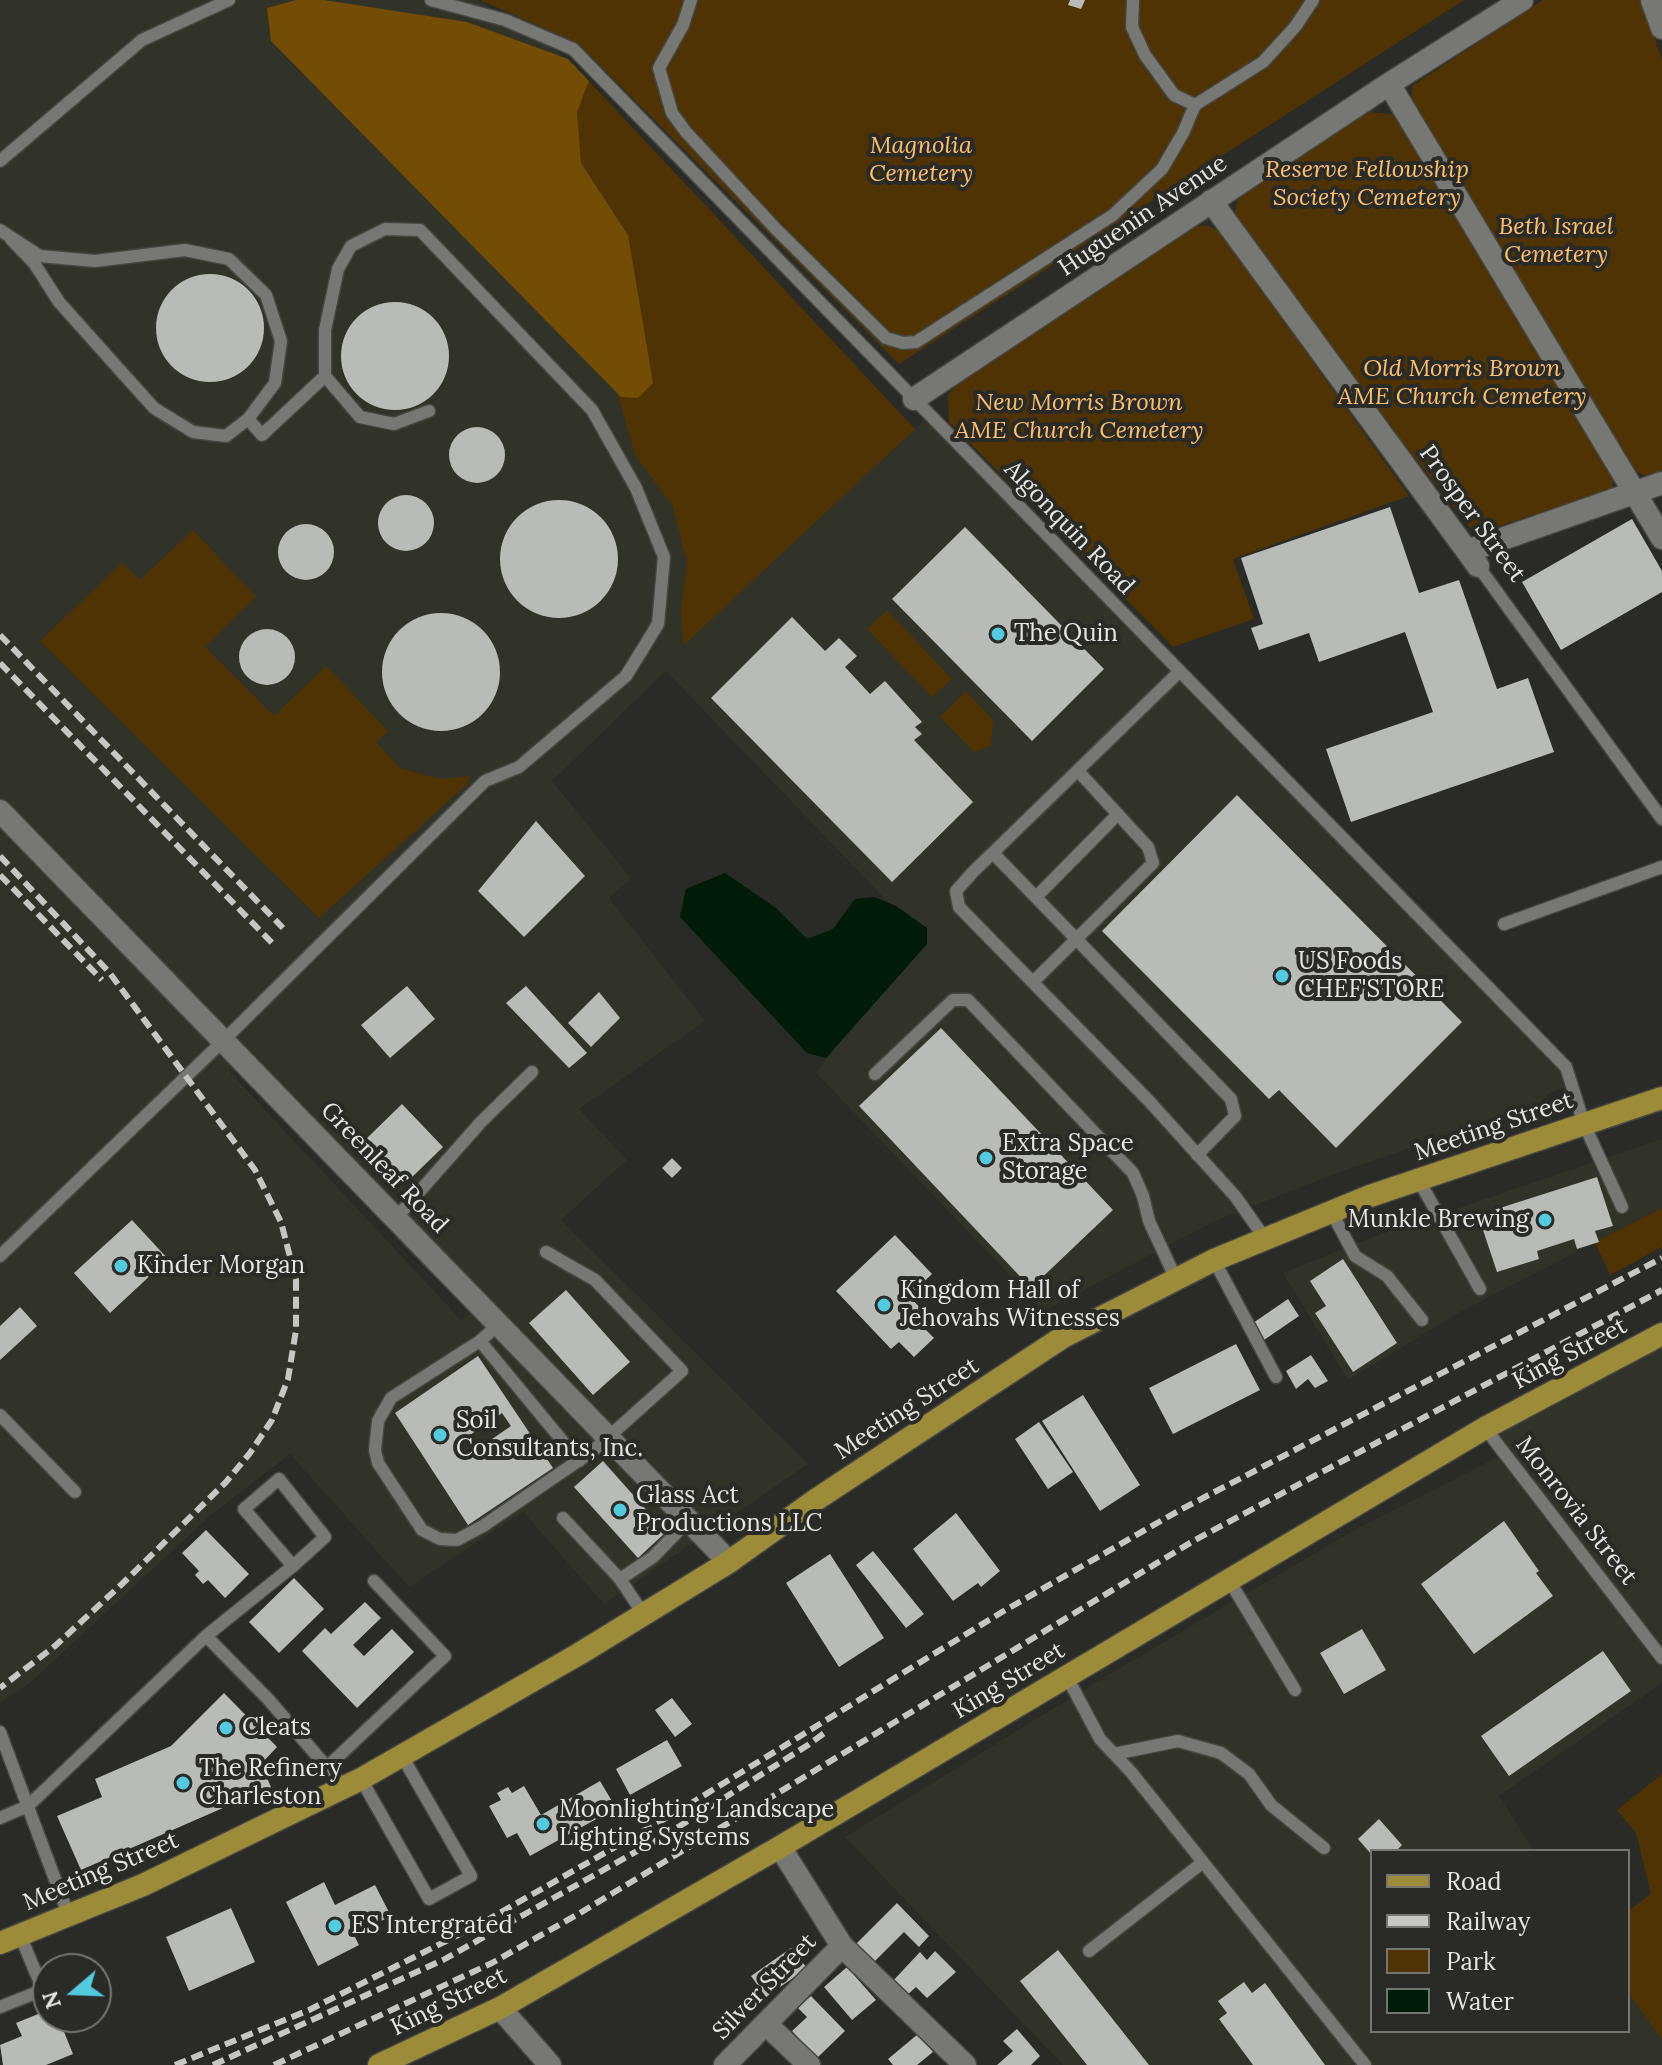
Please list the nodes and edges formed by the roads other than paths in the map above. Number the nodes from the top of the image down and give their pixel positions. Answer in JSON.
{"nodes":[{"id":1,"x":229,"y":0,"type":"edge"},
{"id":2,"x":431,"y":0,"type":"edge"},
{"id":3,"x":691,"y":0,"type":"edge"},
{"id":4,"x":1133,"y":0,"type":"edge"},
{"id":5,"x":1313,"y":0,"type":"edge"},
{"id":6,"x":1522,"y":0,"type":"edge"},
{"id":7,"x":1652,"y":0,"type":"edge"},
{"id":8,"x":1662,"y":28,"type":"edge"},
{"id":9,"x":1389,"y":84,"type":"junction"},
{"id":10,"x":1195,"y":105,"type":"junction"},
{"id":11,"x":0,"y":161,"type":"edge"},
{"id":12,"x":1211,"y":201,"type":"junction"},
{"id":13,"x":0,"y":230,"type":"edge"},
{"id":14,"x":11,"y":239,"type":"junction"},
{"id":15,"x":325,"y":376,"type":"junction"},
{"id":16,"x":914,"y":399,"type":"junction"},
{"id":17,"x":429,"y":411,"type":"dead end"},
{"id":18,"x":248,"y":419,"type":"junction"},
{"id":19,"x":1662,"y":483,"type":"edge"},
{"id":20,"x":1634,"y":492,"type":"junction"},
{"id":21,"x":1662,"y":538,"type":"edge"},
{"id":22,"x":1473,"y":559,"type":"junction"},
{"id":23,"x":1179,"y":672,"type":"junction"},
{"id":24,"x":1078,"y":771,"type":"junction"},
{"id":25,"x":0,"y":811,"type":"edge"},
{"id":26,"x":1118,"y":814,"type":"junction"},
{"id":27,"x":1662,"y":819,"type":"edge"},
{"id":28,"x":993,"y":853,"type":"junction"},
{"id":29,"x":1662,"y":867,"type":"edge"},
{"id":30,"x":1036,"y":897,"type":"junction"},
{"id":31,"x":1504,"y":924,"type":"dead end"},
{"id":32,"x":1076,"y":939,"type":"junction"},
{"id":33,"x":1033,"y":982,"type":"junction"},
{"id":34,"x":224,"y":1040,"type":"junction"},
{"id":35,"x":532,"y":1072,"type":"dead end"},
{"id":36,"x":875,"y":1074,"type":"dead end"},
{"id":37,"x":1662,"y":1098,"type":"edge"},
{"id":38,"x":1584,"y":1124,"type":"junction"},
{"id":39,"x":1197,"y":1155,"type":"junction"},
{"id":40,"x":1418,"y":1179,"type":"junction"},
{"id":41,"x":1622,"y":1207,"type":"dead end"},
{"id":42,"x":1331,"y":1211,"type":"junction"},
{"id":43,"x":396,"y":1218,"type":"junction"},
{"id":44,"x":1264,"y":1237,"type":"junction"},
{"id":45,"x":546,"y":1252,"type":"dead end"},
{"id":46,"x":0,"y":1256,"type":"edge"},
{"id":47,"x":1214,"y":1260,"type":"junction"},
{"id":48,"x":1176,"y":1279,"type":"junction"},
{"id":49,"x":1480,"y":1289,"type":"dead end"},
{"id":50,"x":1422,"y":1320,"type":"dead end"},
{"id":51,"x":499,"y":1324,"type":"junction"},
{"id":52,"x":1662,"y":1334,"type":"edge"},
{"id":53,"x":480,"y":1341,"type":"junction"},
{"id":54,"x":1276,"y":1377,"type":"dead end"},
{"id":55,"x":0,"y":1415,"type":"edge"},
{"id":56,"x":1485,"y":1428,"type":"junction"},
{"id":57,"x":609,"y":1437,"type":"junction"},
{"id":58,"x":579,"y":1461,"type":"junction"},
{"id":59,"x":75,"y":1492,"type":"dead end"},
{"id":60,"x":563,"y":1518,"type":"dead end"},
{"id":61,"x":689,"y":1520,"type":"junction"},
{"id":62,"x":729,"y":1562,"type":"junction"},
{"id":63,"x":293,"y":1566,"type":"junction"},
{"id":64,"x":620,"y":1579,"type":"junction"},
{"id":65,"x":1229,"y":1580,"type":"junction"},
{"id":66,"x":374,"y":1581,"type":"dead end"},
{"id":67,"x":644,"y":1615,"type":"junction"},
{"id":68,"x":206,"y":1636,"type":"junction"},
{"id":69,"x":1662,"y":1658,"type":"edge"},
{"id":70,"x":1067,"y":1677,"type":"junction"},
{"id":71,"x":1295,"y":1690,"type":"dead end"},
{"id":72,"x":0,"y":1732,"type":"edge"},
{"id":73,"x":1114,"y":1754,"type":"junction"},
{"id":74,"x":402,"y":1756,"type":"junction"},
{"id":75,"x":327,"y":1767,"type":"junction"},
{"id":76,"x":353,"y":1784,"type":"junction"},
{"id":77,"x":28,"y":1806,"type":"junction"},
{"id":78,"x":0,"y":1818,"type":"edge"},
{"id":79,"x":780,"y":1847,"type":"junction"},
{"id":80,"x":1324,"y":1848,"type":"dead end"},
{"id":81,"x":1202,"y":1863,"type":"junction"},
{"id":82,"x":68,"y":1914,"type":"junction"},
{"id":83,"x":10,"y":1939,"type":"edge"},
{"id":84,"x":842,"y":1946,"type":"junction"},
{"id":85,"x":1089,"y":1951,"type":"dead end"},
{"id":86,"x":0,"y":2007,"type":"edge"},
{"id":87,"x":500,"y":2008,"type":"junction"},
{"id":88,"x":766,"y":2024,"type":"junction"},
{"id":89,"x":730,"y":2063,"type":"edge"},
{"id":90,"x":379,"y":2065,"type":"edge"},
{"id":91,"x":550,"y":2065,"type":"edge"},
{"id":92,"x":809,"y":2065,"type":"edge"},
{"id":93,"x":965,"y":2065,"type":"edge"},
{"id":94,"x":1365,"y":2065,"type":"edge"}],
"edges":[{"from":1,"to":11,"type":"lane"},
{"from":2,"to":16,"type":"lane","name":"Algonquin Road"},
{"from":3,"to":10,"type":"lane"},
{"from":4,"to":10,"type":"lane"},
{"from":5,"to":10,"type":"lane"},
{"from":6,"to":9,"type":"street","name":"Huguenin Avenue"},
{"from":7,"to":8,"type":"street"},
{"from":9,"to":12,"type":"street","name":"Huguenin Avenue"},
{"from":9,"to":20,"type":"street"},
{"from":12,"to":16,"type":"street","name":"Huguenin Avenue"},
{"from":12,"to":22,"type":"street","name":"Prosper Street"},
{"from":13,"to":14,"type":"lane"},
{"from":14,"to":18,"type":"lane"},
{"from":14,"to":18,"type":"lane"},
{"from":15,"to":17,"type":"lane"},
{"from":15,"to":18,"type":"lane"},
{"from":15,"to":34,"type":"lane"},
{"from":16,"to":23,"type":"lane","name":"Algonquin Road"},
{"from":19,"to":20,"type":"street"},
{"from":20,"to":21,"type":"street"},
{"from":20,"to":22,"type":"street"},
{"from":22,"to":27,"type":"lane","name":"Prosper Street"},
{"from":23,"to":24,"type":"lane"},
{"from":23,"to":38,"type":"lane","name":"Algonquin Road"},
{"from":24,"to":26,"type":"lane"},
{"from":24,"to":28,"type":"lane"},
{"from":25,"to":34,"type":"street","name":"Greenleaf Road"},
{"from":26,"to":30,"type":"lane"},
{"from":26,"to":32,"type":"lane"},
{"from":28,"to":30,"type":"lane"},
{"from":28,"to":33,"type":"lane"},
{"from":29,"to":31,"type":"lane"},
{"from":30,"to":32,"type":"lane"},
{"from":32,"to":33,"type":"lane"},
{"from":32,"to":39,"type":"lane"},
{"from":33,"to":39,"type":"lane"},
{"from":34,"to":43,"type":"street","name":"Greenleaf Road"},
{"from":34,"to":46,"type":"lane"},
{"from":35,"to":43,"type":"lane"},
{"from":36,"to":48,"type":"lane"},
{"from":37,"to":38,"type":"main road","name":"Meeting Street"},
{"from":38,"to":40,"type":"main road","name":"Meeting Street"},
{"from":38,"to":41,"type":"lane","name":"Algonquin Road"},
{"from":39,"to":44,"type":"lane"},
{"from":40,"to":42,"type":"main road","name":"Meeting Street"},
{"from":40,"to":49,"type":"lane"},
{"from":42,"to":44,"type":"main road","name":"Meeting Street"},
{"from":42,"to":50,"type":"lane"},
{"from":43,"to":51,"type":"street","name":"Greenleaf Road"},
{"from":44,"to":47,"type":"main road","name":"Meeting Street"},
{"from":45,"to":57,"type":"lane"},
{"from":47,"to":48,"type":"main road","name":"Meeting Street"},
{"from":47,"to":54,"type":"lane"},
{"from":48,"to":62,"type":"main road","name":"Meeting Street"},
{"from":51,"to":53,"type":"lane"},
{"from":51,"to":57,"type":"street","name":"Greenleaf Road"},
{"from":52,"to":56,"type":"main road","name":"King Street"},
{"from":53,"to":58,"type":"lane"},
{"from":53,"to":58,"type":"lane"},
{"from":55,"to":59,"type":"lane"},
{"from":56,"to":65,"type":"main road","name":"King Street"},
{"from":56,"to":69,"type":"lane","name":"Monrovia Street"},
{"from":57,"to":58,"type":"lane"},
{"from":57,"to":61,"type":"street","name":"Greenleaf Road"},
{"from":60,"to":64,"type":"lane"},
{"from":61,"to":62,"type":"street","name":"Greenleaf Road"},
{"from":61,"to":64,"type":"lane"},
{"from":62,"to":67,"type":"main road","name":"Meeting Street"},
{"from":63,"to":63,"type":"lane"},
{"from":63,"to":68,"type":"lane"},
{"from":64,"to":67,"type":"lane"},
{"from":65,"to":70,"type":"main road","name":"King Street"},
{"from":65,"to":71,"type":"lane"},
{"from":66,"to":75,"type":"lane"},
{"from":67,"to":74,"type":"main road","name":"Meeting Street"},
{"from":68,"to":75,"type":"lane"},
{"from":68,"to":77,"type":"lane"},
{"from":70,"to":73,"type":"lane"},
{"from":70,"to":79,"type":"main road","name":"King Street"},
{"from":72,"to":77,"type":"lane"},
{"from":73,"to":80,"type":"lane"},
{"from":73,"to":81,"type":"lane"},
{"from":74,"to":76,"type":"main road","name":"Meeting Street"},
{"from":74,"to":76,"type":"lane"},
{"from":75,"to":76,"type":"lane"},
{"from":76,"to":82,"type":"main road","name":"Meeting Street"},
{"from":77,"to":78,"type":"lane"},
{"from":77,"to":82,"type":"lane"},
{"from":79,"to":84,"type":"street"},
{"from":79,"to":87,"type":"main road","name":"King Street"},
{"from":81,"to":85,"type":"lane"},
{"from":81,"to":94,"type":"lane"},
{"from":82,"to":83,"type":"main road","name":"Meeting Street"},
{"from":83,"to":86,"type":"lane"},
{"from":84,"to":88,"type":"street","name":"Silver Street"},
{"from":84,"to":93,"type":"street"},
{"from":87,"to":90,"type":"main road","name":"King Street"},
{"from":87,"to":91,"type":"street"},
{"from":88,"to":89,"type":"street","name":"Silver Street"},
{"from":88,"to":92,"type":"street"}]}
